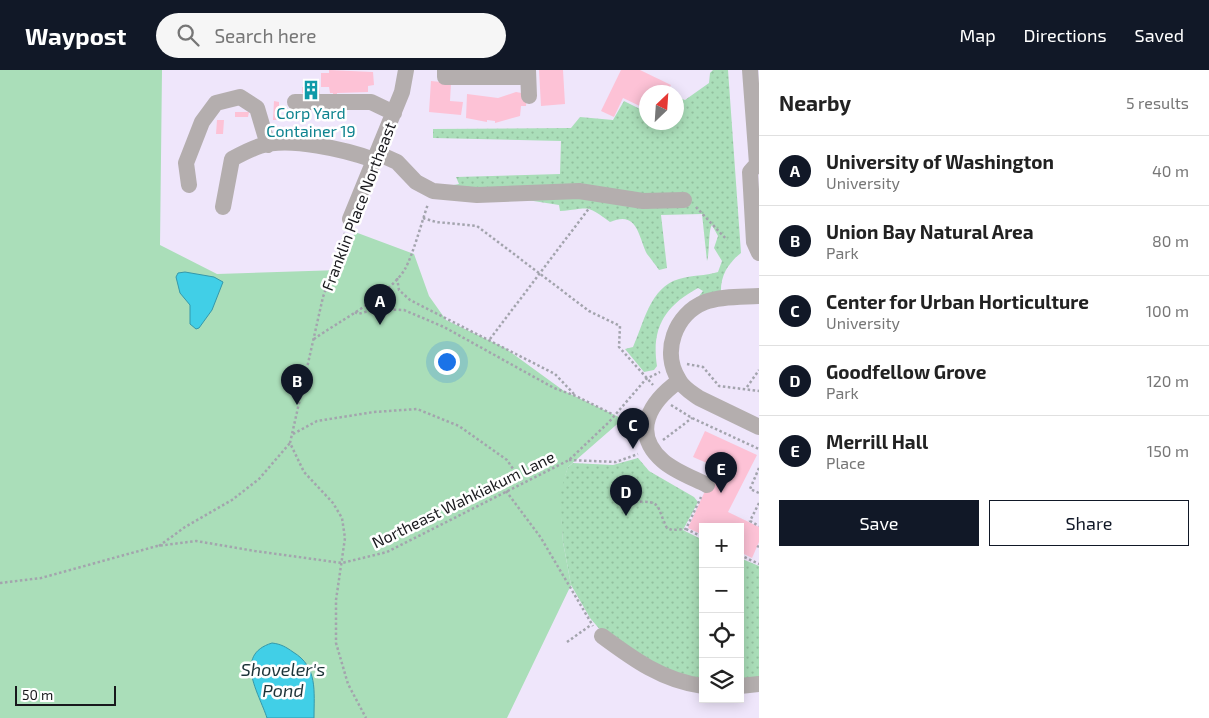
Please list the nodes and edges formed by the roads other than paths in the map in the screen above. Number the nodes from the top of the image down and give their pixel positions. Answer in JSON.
{"nodes":[{"id":1,"x":406,"y":70,"type":"edge"},
{"id":2,"x":445,"y":70,"type":"edge"},
{"id":3,"x":750,"y":70,"type":"edge"},
{"id":4,"x":528,"y":73,"type":"edge"},
{"id":5,"x":529,"y":96,"type":"dead end"},
{"id":6,"x":295,"y":102,"type":"dead end"},
{"id":7,"x":394,"y":113,"type":"junction"},
{"id":8,"x":268,"y":144,"type":"junction"},
{"id":9,"x":375,"y":157,"type":"junction"},
{"id":10,"x":758,"y":165,"type":"edge"},
{"id":11,"x":189,"y":185,"type":"dead end"},
{"id":12,"x":684,"y":200,"type":"road end"},
{"id":13,"x":223,"y":207,"type":"dead end"},
{"id":14,"x":350,"y":219,"type":"road end"},
{"id":15,"x":759,"y":253,"type":"edge"},
{"id":16,"x":759,"y":296,"type":"edge"},
{"id":17,"x":680,"y":373,"type":"junction"},
{"id":18,"x":759,"y":427,"type":"edge"},
{"id":19,"x":707,"y":485,"type":"road end"},
{"id":20,"x":597,"y":630,"type":"road end"},
{"id":21,"x":759,"y":684,"type":"edge"},
{"id":22,"x":699,"y":685,"type":"edge"},
{"id":23,"x":744,"y":686,"type":"edge"}],
"edges":[{"from":1,"to":7,"type":"street","name":"Franklin Place Northeast"},
{"from":2,"to":4,"type":"street"},
{"from":3,"to":10,"type":"street"},
{"from":4,"to":5,"type":"street"},
{"from":6,"to":7,"type":"street"},
{"from":7,"to":9,"type":"street","name":"Franklin Place Northeast"},
{"from":8,"to":9,"type":"street"},
{"from":8,"to":11,"type":"street"},
{"from":8,"to":13,"type":"street"},
{"from":9,"to":12,"type":"street"},
{"from":9,"to":14,"type":"street","name":"Franklin Place Northeast"},
{"from":10,"to":15,"type":"street"},
{"from":16,"to":17,"type":"street"},
{"from":17,"to":18,"type":"street"},
{"from":17,"to":19,"type":"street"},
{"from":20,"to":22,"type":"street"},
{"from":21,"to":23,"type":"street"}]}
